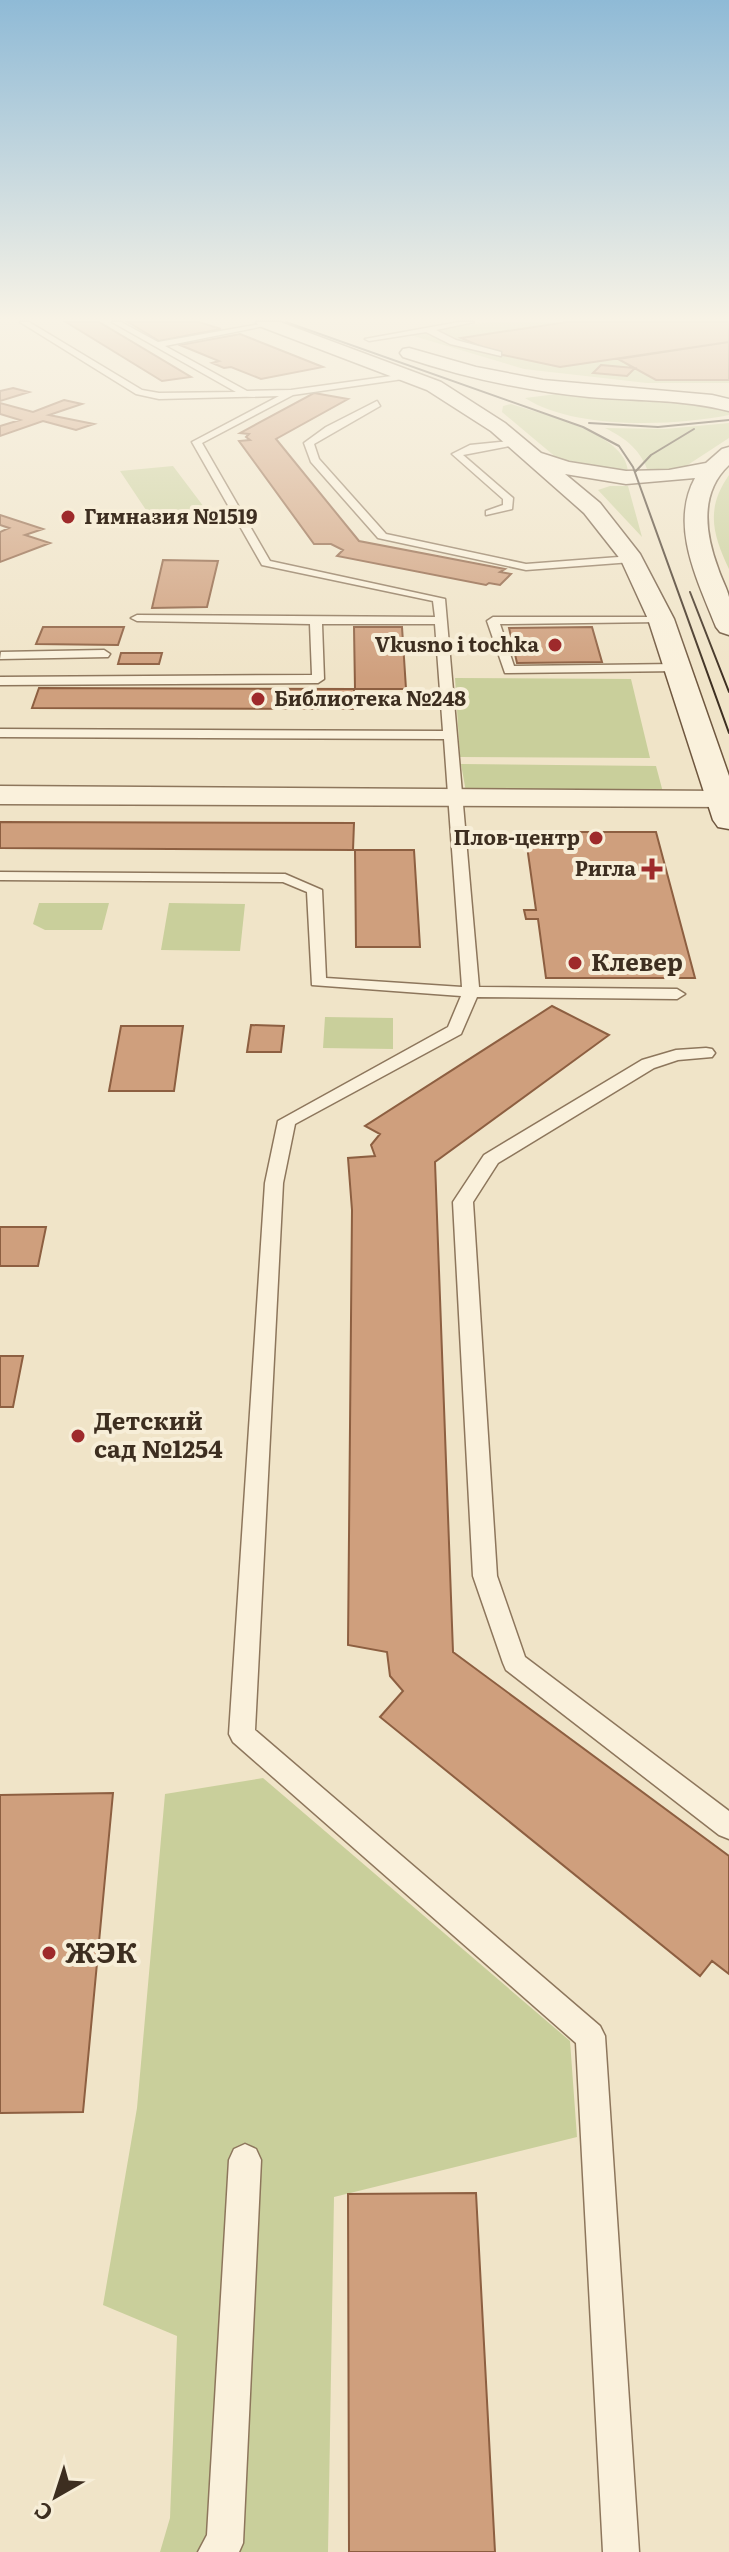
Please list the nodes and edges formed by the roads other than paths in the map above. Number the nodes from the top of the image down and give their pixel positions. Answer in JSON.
{"nodes":[{"id":1,"x":199,"y":441,"type":"edge"},
{"id":2,"x":312,"y":441,"type":"edge"},
{"id":3,"x":517,"y":442,"type":"joint"},
{"id":4,"x":535,"y":456,"type":"junction"},
{"id":5,"x":720,"y":460,"type":"edge"},
{"id":6,"x":490,"y":513,"type":"dead end"},
{"id":7,"x":632,"y":559,"type":"junction"},
{"id":8,"x":137,"y":618,"type":"dead end"},
{"id":9,"x":661,"y":619,"type":"junction"},
{"id":10,"x":440,"y":620,"type":"junction"},
{"id":11,"x":316,"y":621,"type":"junction"},
{"id":12,"x":729,"y":627,"type":"edge"},
{"id":13,"x":104,"y":654,"type":"dead end"},
{"id":14,"x":0,"y":657,"type":"edge"},
{"id":15,"x":677,"y":668,"type":"junction"},
{"id":16,"x":0,"y":681,"type":"edge"},
{"id":17,"x":0,"y":733,"type":"edge"},
{"id":18,"x":449,"y":735,"type":"junction"},
{"id":19,"x":0,"y":795,"type":"edge"},
{"id":20,"x":453,"y":798,"type":"junction"},
{"id":21,"x":726,"y":810,"type":"edge"},
{"id":22,"x":0,"y":876,"type":"edge"},
{"id":23,"x":471,"y":992,"type":"junction"},
{"id":24,"x":677,"y":994,"type":"dead end"},
{"id":25,"x":706,"y":1053,"type":"dead end"},
{"id":26,"x":729,"y":1827,"type":"edge"},
{"id":27,"x":245,"y":2160,"type":"dead end"},
{"id":28,"x":216,"y":2552,"type":"edge"},
{"id":29,"x":621,"y":2552,"type":"edge"}],
"edges":[{"from":1,"to":10,"type":"lane"},
{"from":2,"to":7,"type":"lane"},
{"from":3,"to":4,"type":"main road"},
{"from":3,"to":6,"type":"lane"},
{"from":4,"to":5,"type":"main road"},
{"from":4,"to":7,"type":"main road"},
{"from":5,"to":12,"type":"main road"},
{"from":7,"to":9,"type":"main road"},
{"from":8,"to":11,"type":"lane"},
{"from":9,"to":15,"type":"main road"},
{"from":9,"to":15,"type":"lane"},
{"from":10,"to":11,"type":"lane"},
{"from":10,"to":18,"type":"lane"},
{"from":11,"to":16,"type":"lane"},
{"from":13,"to":14,"type":"lane"},
{"from":15,"to":21,"type":"main road"},
{"from":17,"to":18,"type":"lane"},
{"from":18,"to":20,"type":"lane"},
{"from":19,"to":20,"type":"street"},
{"from":20,"to":21,"type":"street"},
{"from":20,"to":23,"type":"lane"},
{"from":22,"to":23,"type":"lane"},
{"from":23,"to":24,"type":"lane"},
{"from":23,"to":29,"type":"lane"},
{"from":25,"to":26,"type":"lane"},
{"from":27,"to":28,"type":"lane"}]}
